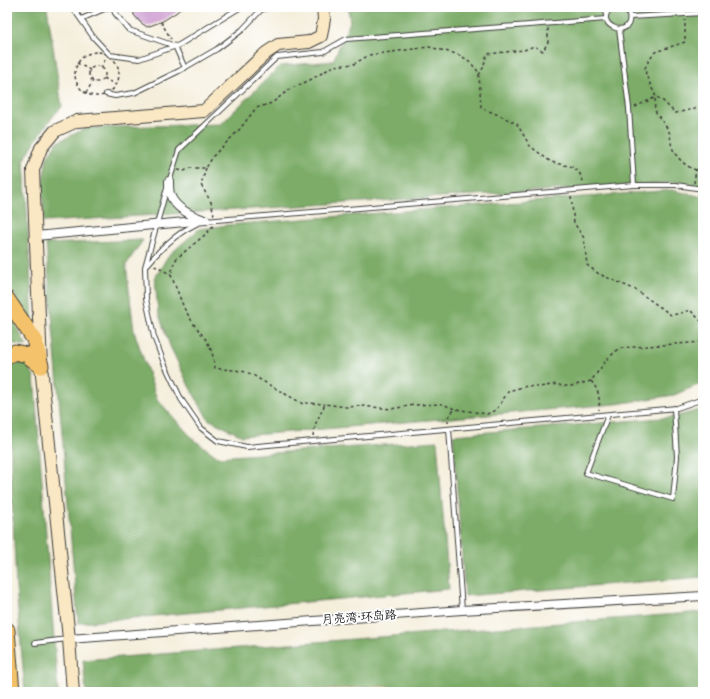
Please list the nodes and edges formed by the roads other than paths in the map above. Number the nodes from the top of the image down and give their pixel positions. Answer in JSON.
{"nodes":[{"id":1,"x":74,"y":7,"type":"edge"},
{"id":2,"x":109,"y":7,"type":"edge"},
{"id":3,"x":114,"y":7,"type":"edge"},
{"id":4,"x":241,"y":7,"type":"edge"},
{"id":5,"x":270,"y":7,"type":"edge"},
{"id":6,"x":323,"y":7,"type":"edge"},
{"id":7,"x":613,"y":7,"type":"edge"},
{"id":8,"x":623,"y":7,"type":"edge"},
{"id":9,"x":703,"y":13,"type":"edge"},
{"id":10,"x":630,"y":17,"type":"junction"},
{"id":11,"x":81,"y":19,"type":"junction"},
{"id":12,"x":606,"y":19,"type":"junction"},
{"id":13,"x":619,"y":29,"type":"junction"},
{"id":14,"x":175,"y":46,"type":"junction"},
{"id":15,"x":185,"y":68,"type":"junction"},
{"id":16,"x":106,"y":94,"type":"road end"},
{"id":17,"x":169,"y":181,"type":"junction"},
{"id":18,"x":634,"y":185,"type":"junction"},
{"id":19,"x":703,"y":189,"type":"edge"},
{"id":20,"x":206,"y":220,"type":"junction"},
{"id":21,"x":156,"y":226,"type":"junction"},
{"id":22,"x":36,"y":236,"type":"junction"},
{"id":23,"x":147,"y":265,"type":"junction"},
{"id":24,"x":7,"y":299,"type":"edge"},
{"id":25,"x":7,"y":356,"type":"edge"},
{"id":26,"x":41,"y":366,"type":"junction"},
{"id":27,"x":703,"y":399,"type":"edge"},
{"id":28,"x":674,"y":408,"type":"junction"},
{"id":29,"x":608,"y":415,"type":"junction"},
{"id":30,"x":449,"y":429,"type":"junction"},
{"id":31,"x":703,"y":596,"type":"edge"},
{"id":32,"x":462,"y":610,"type":"junction"},
{"id":33,"x":7,"y":630,"type":"edge"},
{"id":34,"x":69,"y":639,"type":"junction"},
{"id":35,"x":35,"y":643,"type":"dead end"},
{"id":36,"x":12,"y":692,"type":"edge"},
{"id":37,"x":73,"y":692,"type":"edge"}],
"edges":[{"from":1,"to":11,"type":"lane"},
{"from":2,"to":11,"type":"lane"},
{"from":3,"to":14,"type":"lane"},
{"from":4,"to":14,"type":"lane"},
{"from":5,"to":15,"type":"lane"},
{"from":6,"to":22,"type":"street"},
{"from":7,"to":12,"type":"lane"},
{"from":8,"to":10,"type":"lane"},
{"from":9,"to":10,"type":"lane"},
{"from":10,"to":13,"type":"lane"},
{"from":11,"to":14,"type":"lane"},
{"from":12,"to":13,"type":"lane"},
{"from":12,"to":17,"type":"lane"},
{"from":13,"to":18,"type":"lane"},
{"from":14,"to":15,"type":"lane"},
{"from":15,"to":16,"type":"lane"},
{"from":17,"to":20,"type":"street"},
{"from":17,"to":21,"type":"lane"},
{"from":18,"to":19,"type":"lane"},
{"from":18,"to":20,"type":"lane"},
{"from":20,"to":21,"type":"street"},
{"from":20,"to":23,"type":"lane"},
{"from":21,"to":22,"type":"street"},
{"from":21,"to":23,"type":"lane"},
{"from":22,"to":26,"type":"street"},
{"from":23,"to":30,"type":"lane"},
{"from":24,"to":26,"type":"highway"},
{"from":25,"to":26,"type":"highway"},
{"from":26,"to":34,"type":"street"},
{"from":27,"to":28,"type":"lane"},
{"from":28,"to":29,"type":"lane"},
{"from":28,"to":29,"type":"lane"},
{"from":29,"to":30,"type":"lane"},
{"from":30,"to":32,"type":"lane"},
{"from":31,"to":32,"type":"street","name":"月亮湾·环岛路"},
{"from":32,"to":34,"type":"street","name":"月亮湾·环岛路"},
{"from":33,"to":36,"type":"highway"},
{"from":34,"to":35,"type":"lane"},
{"from":34,"to":37,"type":"street"}]}
